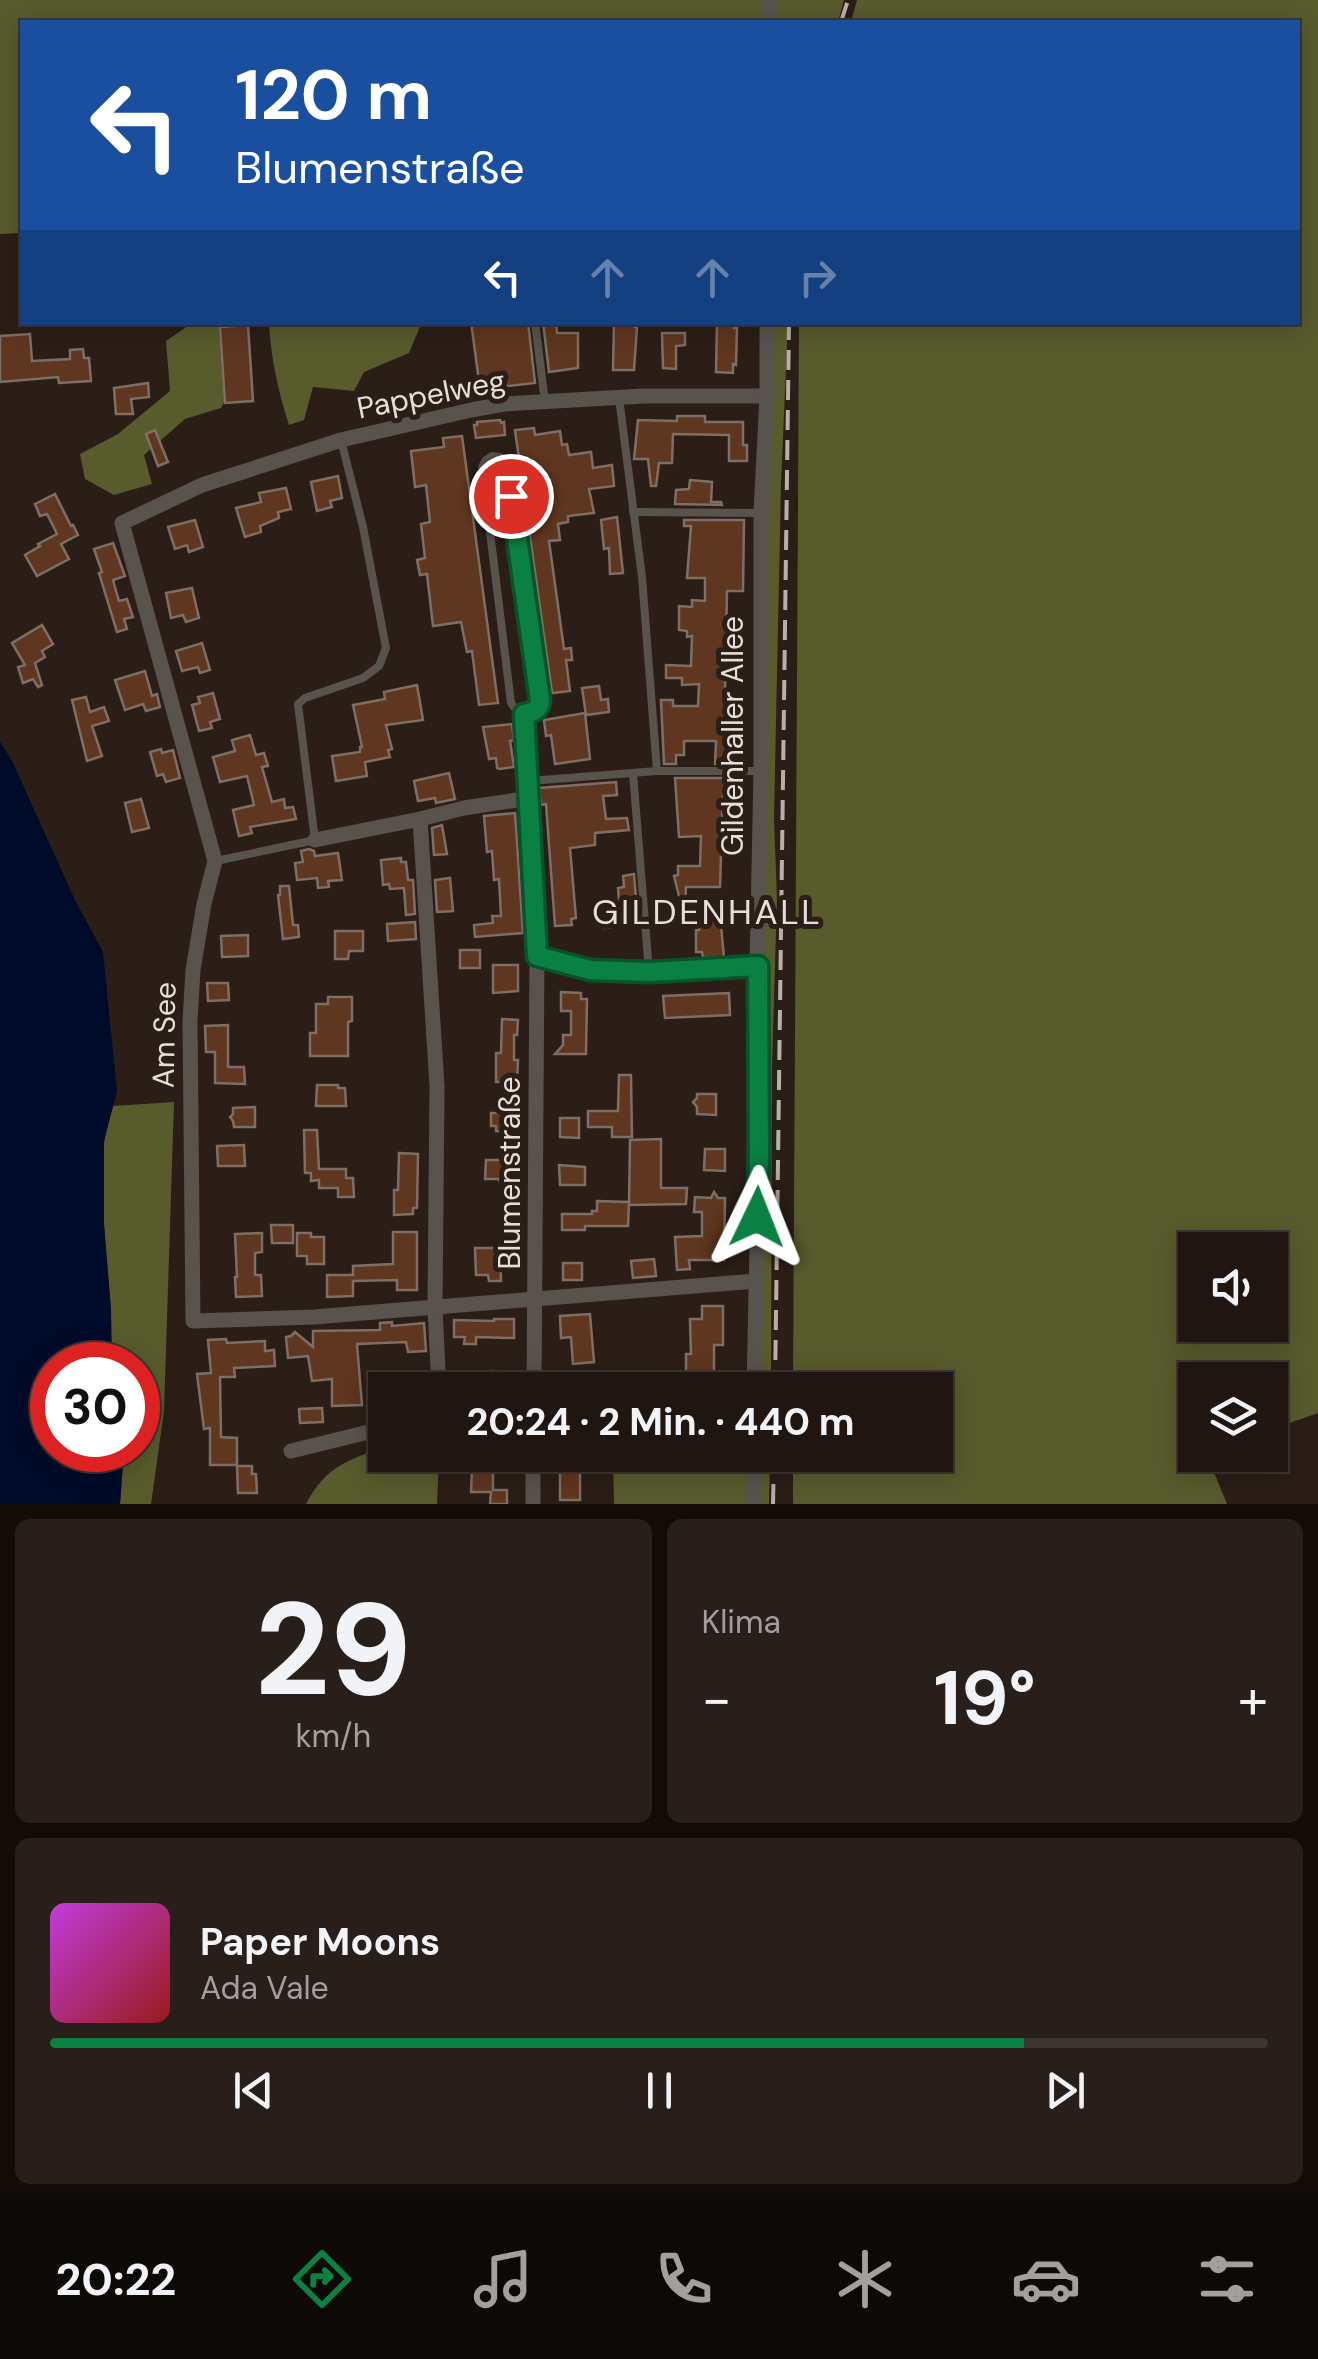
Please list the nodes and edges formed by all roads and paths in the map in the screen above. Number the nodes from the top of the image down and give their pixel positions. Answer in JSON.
{"nodes":[{"id":1,"x":535,"y":325,"type":"edge"},
{"id":2,"x":767,"y":325,"type":"edge"},
{"id":3,"x":767,"y":396,"type":"junction"},
{"id":4,"x":619,"y":398,"type":"junction"},
{"id":5,"x":545,"y":402,"type":"junction"},
{"id":6,"x":341,"y":440,"type":"junction"},
{"id":7,"x":633,"y":512,"type":"junction"},
{"id":8,"x":761,"y":514,"type":"junction"},
{"id":9,"x":122,"y":522,"type":"joint"},
{"id":10,"x":524,"y":714,"type":"junction"},
{"id":11,"x":657,"y":771,"type":"junction"},
{"id":12,"x":761,"y":771,"type":"junction"},
{"id":13,"x":633,"y":773,"type":"junction"},
{"id":14,"x":529,"y":790,"type":"junction"},
{"id":15,"x":420,"y":818,"type":"junction"},
{"id":16,"x":315,"y":840,"type":"junction"},
{"id":17,"x":215,"y":861,"type":"junction"},
{"id":18,"x":537,"y":956,"type":"junction"},
{"id":19,"x":758,"y":966,"type":"junction"},
{"id":20,"x":649,"y":972,"type":"junction"},
{"id":21,"x":756,"y":1282,"type":"junction"},
{"id":22,"x":535,"y":1300,"type":"junction"},
{"id":23,"x":436,"y":1308,"type":"junction"},
{"id":24,"x":438,"y":1372,"type":"edge"},
{"id":25,"x":534,"y":1372,"type":"edge"},
{"id":26,"x":754,"y":1372,"type":"edge"},
{"id":27,"x":368,"y":1432,"type":"edge"},
{"id":28,"x":291,"y":1450,"type":"dead end"},
{"id":29,"x":534,"y":1472,"type":"edge"},
{"id":30,"x":754,"y":1472,"type":"edge"},
{"id":31,"x":533,"y":1504,"type":"edge"},
{"id":32,"x":754,"y":1504,"type":"edge"}],
"edges":[{"from":1,"to":5,"type":"lane"},
{"from":2,"to":3,"type":"street","name":"Gildenhaller Allee"},
{"from":3,"to":4,"type":"street","name":"Pappelweg"},
{"from":3,"to":8,"type":"street","name":"Gildenhaller Allee"},
{"from":4,"to":5,"type":"street","name":"Pappelweg"},
{"from":4,"to":7,"type":"lane"},
{"from":5,"to":6,"type":"street","name":"Pappelweg"},
{"from":6,"to":9,"type":"street","name":"Pappelweg"},
{"from":6,"to":16,"type":"lane"},
{"from":7,"to":8,"type":"lane"},
{"from":7,"to":11,"type":"lane"},
{"from":8,"to":12,"type":"street","name":"Gildenhaller Allee"},
{"from":9,"to":17,"type":"street","name":"Am See"},
{"from":10,"to":10,"type":"lane","name":"Blumenstraße"},
{"from":10,"to":14,"type":"street","name":"Blumenstraße"},
{"from":11,"to":12,"type":"lane"},
{"from":11,"to":13,"type":"lane"},
{"from":12,"to":19,"type":"street","name":"Gildenhaller Allee"},
{"from":13,"to":14,"type":"lane"},
{"from":13,"to":20,"type":"lane"},
{"from":14,"to":15,"type":"street"},
{"from":14,"to":18,"type":"street","name":"Blumenstraße"},
{"from":15,"to":16,"type":"street"},
{"from":15,"to":23,"type":"street"},
{"from":16,"to":17,"type":"lane"},
{"from":17,"to":23,"type":"street","name":"Am See"},
{"from":18,"to":20,"type":"street"},
{"from":18,"to":22,"type":"street","name":"Blumenstraße"},
{"from":19,"to":20,"type":"street"},
{"from":19,"to":21,"type":"street","name":"Gildenhaller Allee"},
{"from":21,"to":22,"type":"street","name":"Am See"},
{"from":21,"to":26,"type":"street","name":"Gildenhaller Allee"},
{"from":22,"to":23,"type":"street","name":"Am See"},
{"from":22,"to":25,"type":"street","name":"Blumenstraße"},
{"from":23,"to":24,"type":"street"},
{"from":27,"to":28,"type":"street"},
{"from":29,"to":31,"type":"street"},
{"from":30,"to":32,"type":"street"}]}
